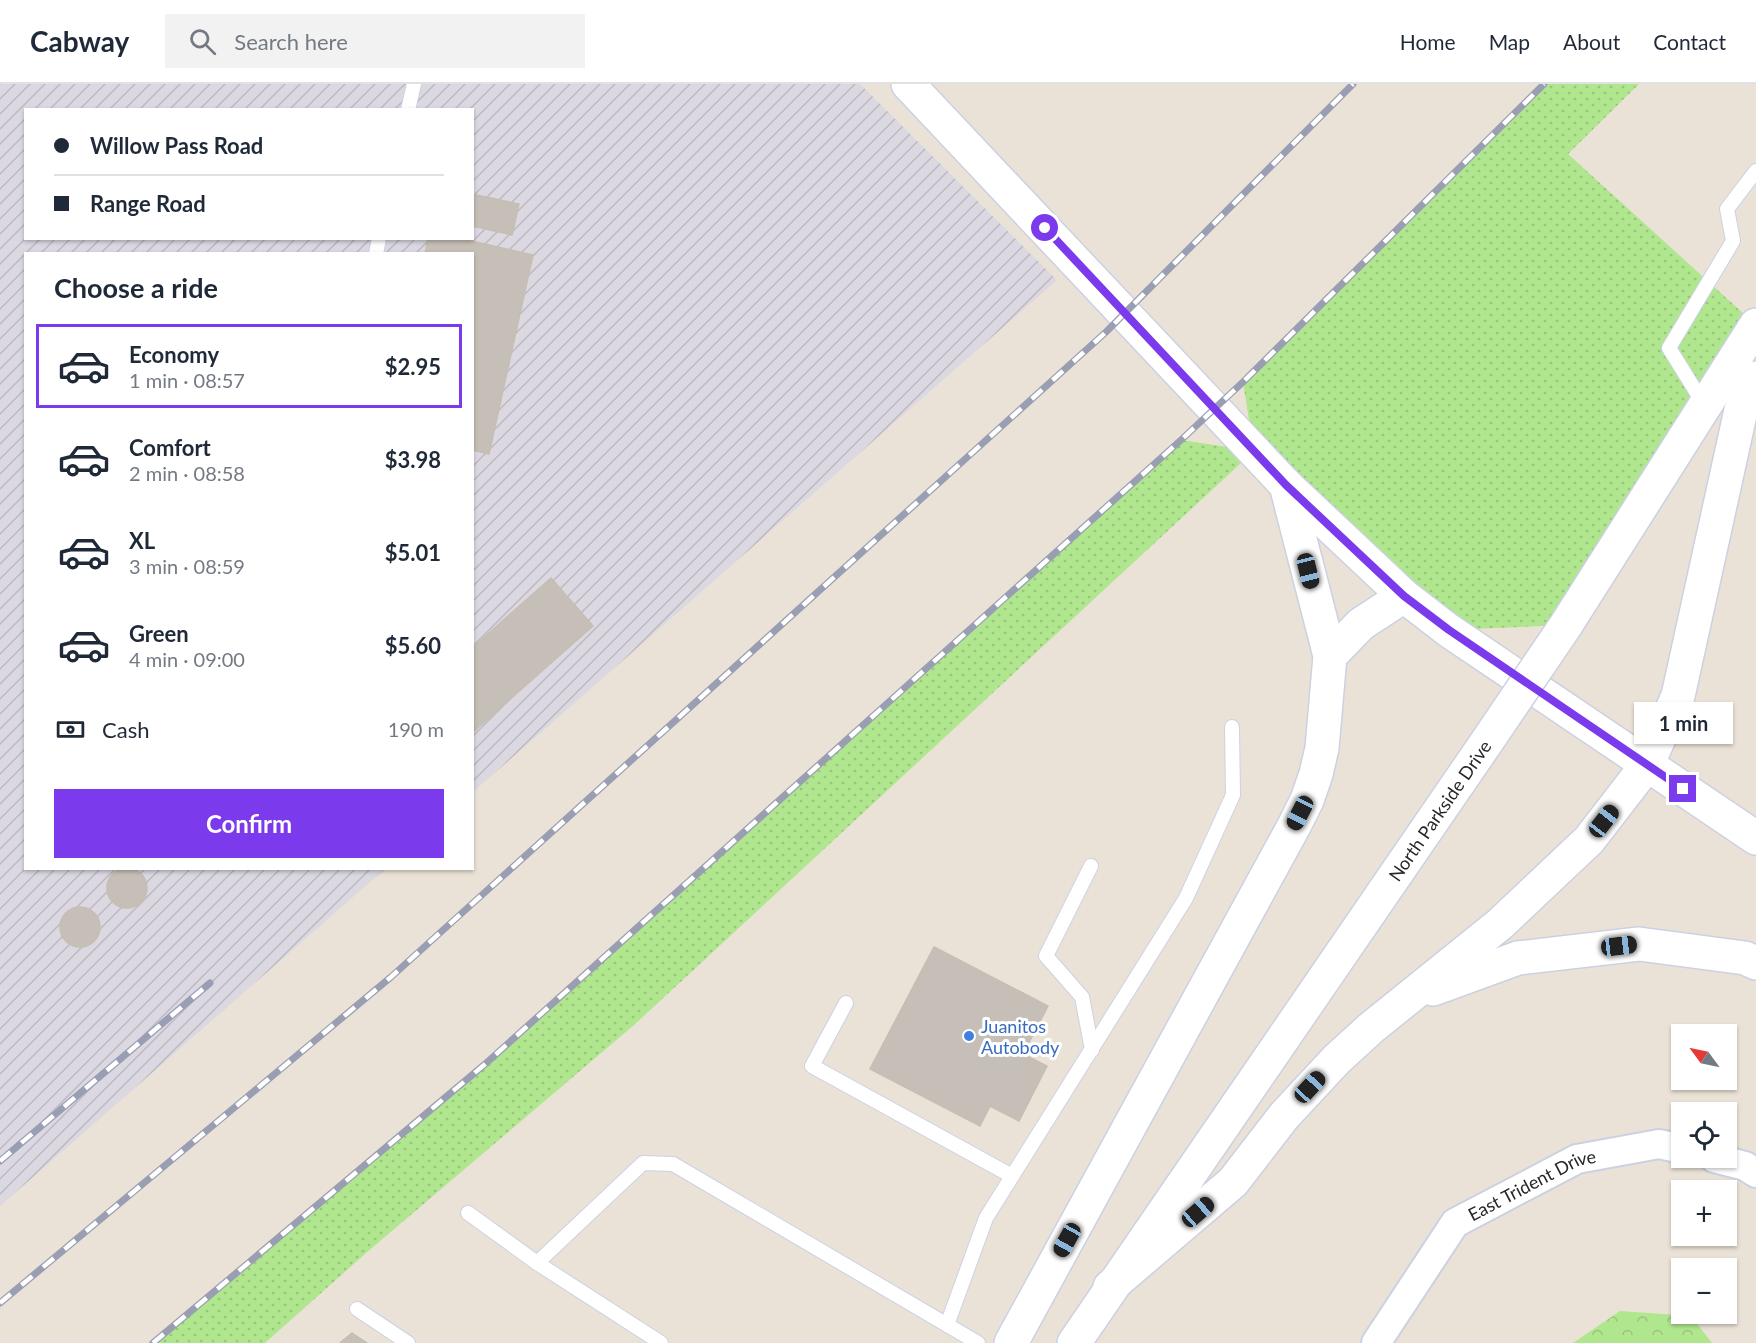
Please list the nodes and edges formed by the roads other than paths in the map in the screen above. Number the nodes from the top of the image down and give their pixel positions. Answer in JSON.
{"nodes":[{"id":1,"x":414,"y":84,"type":"edge"},
{"id":2,"x":908,"y":84,"type":"edge"},
{"id":3,"x":408,"y":108,"type":"edge"},
{"id":4,"x":1756,"y":171,"type":"edge"},
{"id":5,"x":1756,"y":325,"type":"edge"},
{"id":6,"x":1756,"y":378,"type":"edge"},
{"id":7,"x":1705,"y":406,"type":"junction"},
{"id":8,"x":1286,"y":485,"type":"junction"},
{"id":9,"x":1404,"y":596,"type":"junction"},
{"id":10,"x":1330,"y":656,"type":"junction"},
{"id":11,"x":1232,"y":727,"type":"dead end"},
{"id":12,"x":1647,"y":765,"type":"junction"},
{"id":13,"x":1756,"y":838,"type":"edge"},
{"id":14,"x":1091,"y":866,"type":"dead end"},
{"id":15,"x":1756,"y":963,"type":"edge"},
{"id":16,"x":1409,"y":998,"type":"junction"},
{"id":17,"x":846,"y":1003,"type":"dead end"},
{"id":18,"x":1092,"y":1050,"type":"junction"},
{"id":19,"x":1671,"y":1147,"type":"edge"},
{"id":20,"x":1737,"y":1164,"type":"edge"},
{"id":21,"x":1756,"y":1173,"type":"edge"},
{"id":22,"x":1012,"y":1176,"type":"junction"},
{"id":23,"x":468,"y":1213,"type":"dead end"},
{"id":24,"x":537,"y":1263,"type":"junction"},
{"id":25,"x":1110,"y":1287,"type":"junction"},
{"id":26,"x":357,"y":1309,"type":"dead end"},
{"id":27,"x":947,"y":1325,"type":"junction"},
{"id":28,"x":408,"y":1343,"type":"edge"},
{"id":29,"x":661,"y":1343,"type":"edge"},
{"id":30,"x":978,"y":1343,"type":"edge"},
{"id":31,"x":1011,"y":1343,"type":"edge"},
{"id":32,"x":1074,"y":1343,"type":"edge"},
{"id":33,"x":1376,"y":1343,"type":"edge"}],
"edges":[{"from":1,"to":3,"type":"lane"},
{"from":2,"to":8,"type":"main road"},
{"from":4,"to":7,"type":"lane"},
{"from":5,"to":7,"type":"main road","name":"North Parkside Drive"},
{"from":6,"to":12,"type":"main road"},
{"from":7,"to":25,"type":"main road","name":"North Parkside Drive","bridge":true},
{"from":8,"to":9,"type":"main road"},
{"from":8,"to":10,"type":"main road"},
{"from":9,"to":10,"type":"main road"},
{"from":9,"to":12,"type":"main road"},
{"from":10,"to":31,"type":"main road"},
{"from":11,"to":18,"type":"lane"},
{"from":12,"to":13,"type":"main road"},
{"from":12,"to":16,"type":"main road"},
{"from":14,"to":18,"type":"lane"},
{"from":15,"to":16,"type":"main road"},
{"from":16,"to":25,"type":"main road"},
{"from":17,"to":22,"type":"lane"},
{"from":18,"to":22,"type":"lane"},
{"from":19,"to":33,"type":"street","name":"East Trident Drive"},
{"from":20,"to":21,"type":"street"},
{"from":22,"to":27,"type":"lane"},
{"from":23,"to":24,"type":"lane"},
{"from":24,"to":27,"type":"lane"},
{"from":24,"to":29,"type":"lane"},
{"from":25,"to":32,"type":"main road"},
{"from":26,"to":28,"type":"lane"},
{"from":27,"to":30,"type":"lane"}]}
